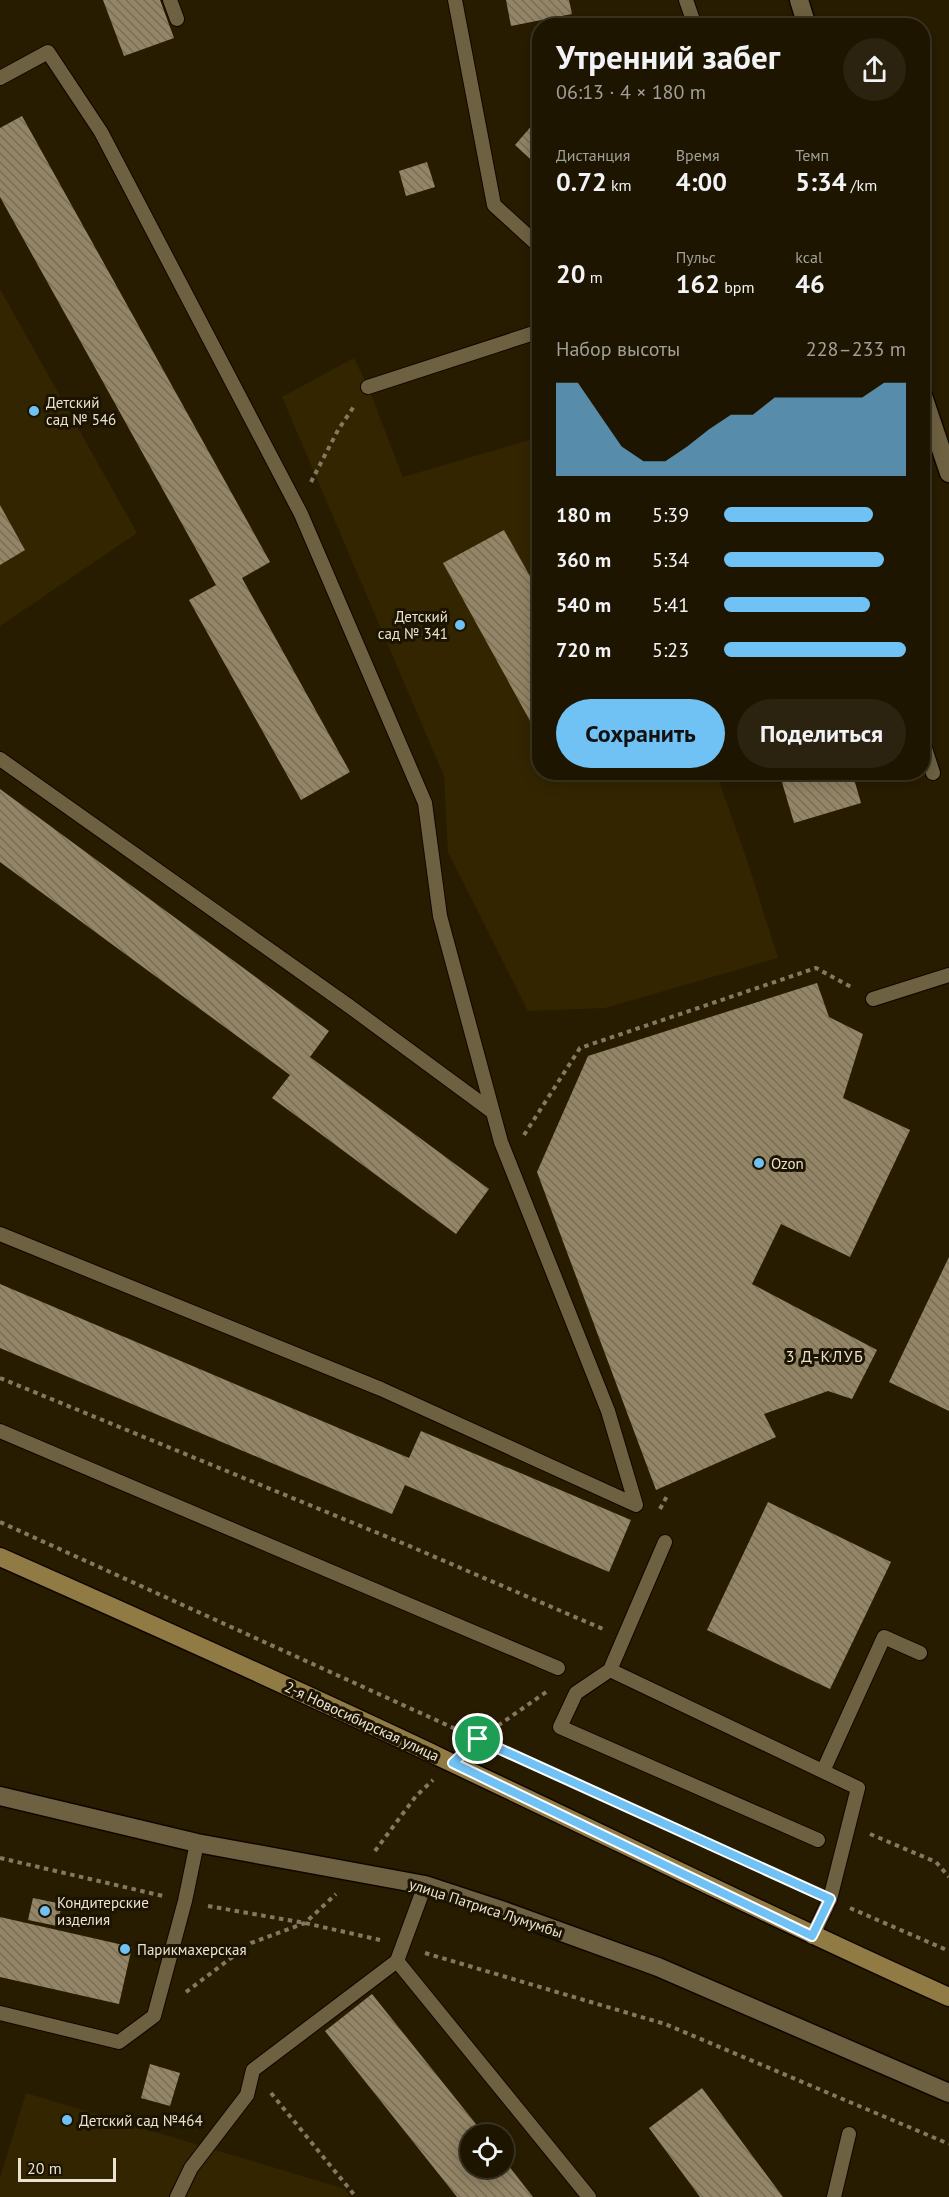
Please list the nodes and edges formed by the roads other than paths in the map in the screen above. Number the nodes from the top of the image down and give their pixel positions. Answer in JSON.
{"nodes":[{"id":1,"x":170,"y":0,"type":"edge"},
{"id":2,"x":455,"y":0,"type":"edge"},
{"id":3,"x":686,"y":0,"type":"edge"},
{"id":4,"x":799,"y":0,"type":"edge"},
{"id":5,"x":692,"y":18,"type":"edge"},
{"id":6,"x":805,"y":18,"type":"edge"},
{"id":7,"x":177,"y":19,"type":"dead end"},
{"id":8,"x":0,"y":78,"type":"edge"},
{"id":9,"x":532,"y":240,"type":"edge"},
{"id":10,"x":532,"y":335,"type":"edge"},
{"id":11,"x":368,"y":387,"type":"road end"},
{"id":12,"x":930,"y":417,"type":"edge"},
{"id":13,"x":949,"y":473,"type":"edge"},
{"id":14,"x":0,"y":759,"type":"edge"},
{"id":15,"x":930,"y":764,"type":"edge"},
{"id":16,"x":933,"y":773,"type":"dead end"},
{"id":17,"x":949,"y":975,"type":"edge"},
{"id":18,"x":873,"y":999,"type":"dead end"},
{"id":19,"x":493,"y":1112,"type":"junction"},
{"id":20,"x":0,"y":1234,"type":"edge"},
{"id":21,"x":0,"y":1431,"type":"edge"},
{"id":22,"x":665,"y":1542,"type":"dead end"},
{"id":23,"x":0,"y":1557,"type":"edge"},
{"id":24,"x":920,"y":1653,"type":"dead end"},
{"id":25,"x":558,"y":1668,"type":"dead end"},
{"id":26,"x":610,"y":1670,"type":"junction"},
{"id":27,"x":823,"y":1772,"type":"junction"},
{"id":28,"x":0,"y":1796,"type":"edge"},
{"id":29,"x":818,"y":1840,"type":"dead end"},
{"id":30,"x":198,"y":1843,"type":"junction"},
{"id":31,"x":424,"y":1885,"type":"junction"},
{"id":32,"x":812,"y":1936,"type":"junction"},
{"id":33,"x":397,"y":1961,"type":"junction"},
{"id":34,"x":949,"y":1997,"type":"edge"},
{"id":35,"x":0,"y":2013,"type":"edge"},
{"id":36,"x":949,"y":2093,"type":"edge"},
{"id":37,"x":849,"y":2134,"type":"dead end"},
{"id":38,"x":177,"y":2197,"type":"edge"},
{"id":39,"x":589,"y":2197,"type":"edge"},
{"id":40,"x":834,"y":2197,"type":"edge"}],
"edges":[{"from":1,"to":7,"type":"lane"},
{"from":2,"to":9,"type":"lane"},
{"from":3,"to":5,"type":"lane"},
{"from":4,"to":6,"type":"street"},
{"from":8,"to":19,"type":"lane"},
{"from":10,"to":11,"type":"lane"},
{"from":12,"to":13,"type":"street"},
{"from":14,"to":19,"type":"lane"},
{"from":15,"to":16,"type":"lane"},
{"from":17,"to":18,"type":"lane"},
{"from":19,"to":20,"type":"lane"},
{"from":21,"to":25,"type":"lane"},
{"from":22,"to":26,"type":"lane"},
{"from":23,"to":32,"type":"main road","name":"2-я Новосибирская улица"},
{"from":24,"to":27,"type":"lane"},
{"from":26,"to":27,"type":"lane"},
{"from":26,"to":29,"type":"lane"},
{"from":27,"to":32,"type":"lane"},
{"from":28,"to":30,"type":"street","name":"улица Патриса Лумумбы"},
{"from":30,"to":31,"type":"street","name":"улица Патриса Лумумбы"},
{"from":30,"to":35,"type":"lane"},
{"from":31,"to":33,"type":"lane"},
{"from":31,"to":36,"type":"street","name":"улица Патриса Лумумбы"},
{"from":32,"to":34,"type":"main road","name":"2-я Новосибирская улица"},
{"from":33,"to":38,"type":"lane"},
{"from":33,"to":39,"type":"lane"},
{"from":37,"to":40,"type":"lane"}]}
